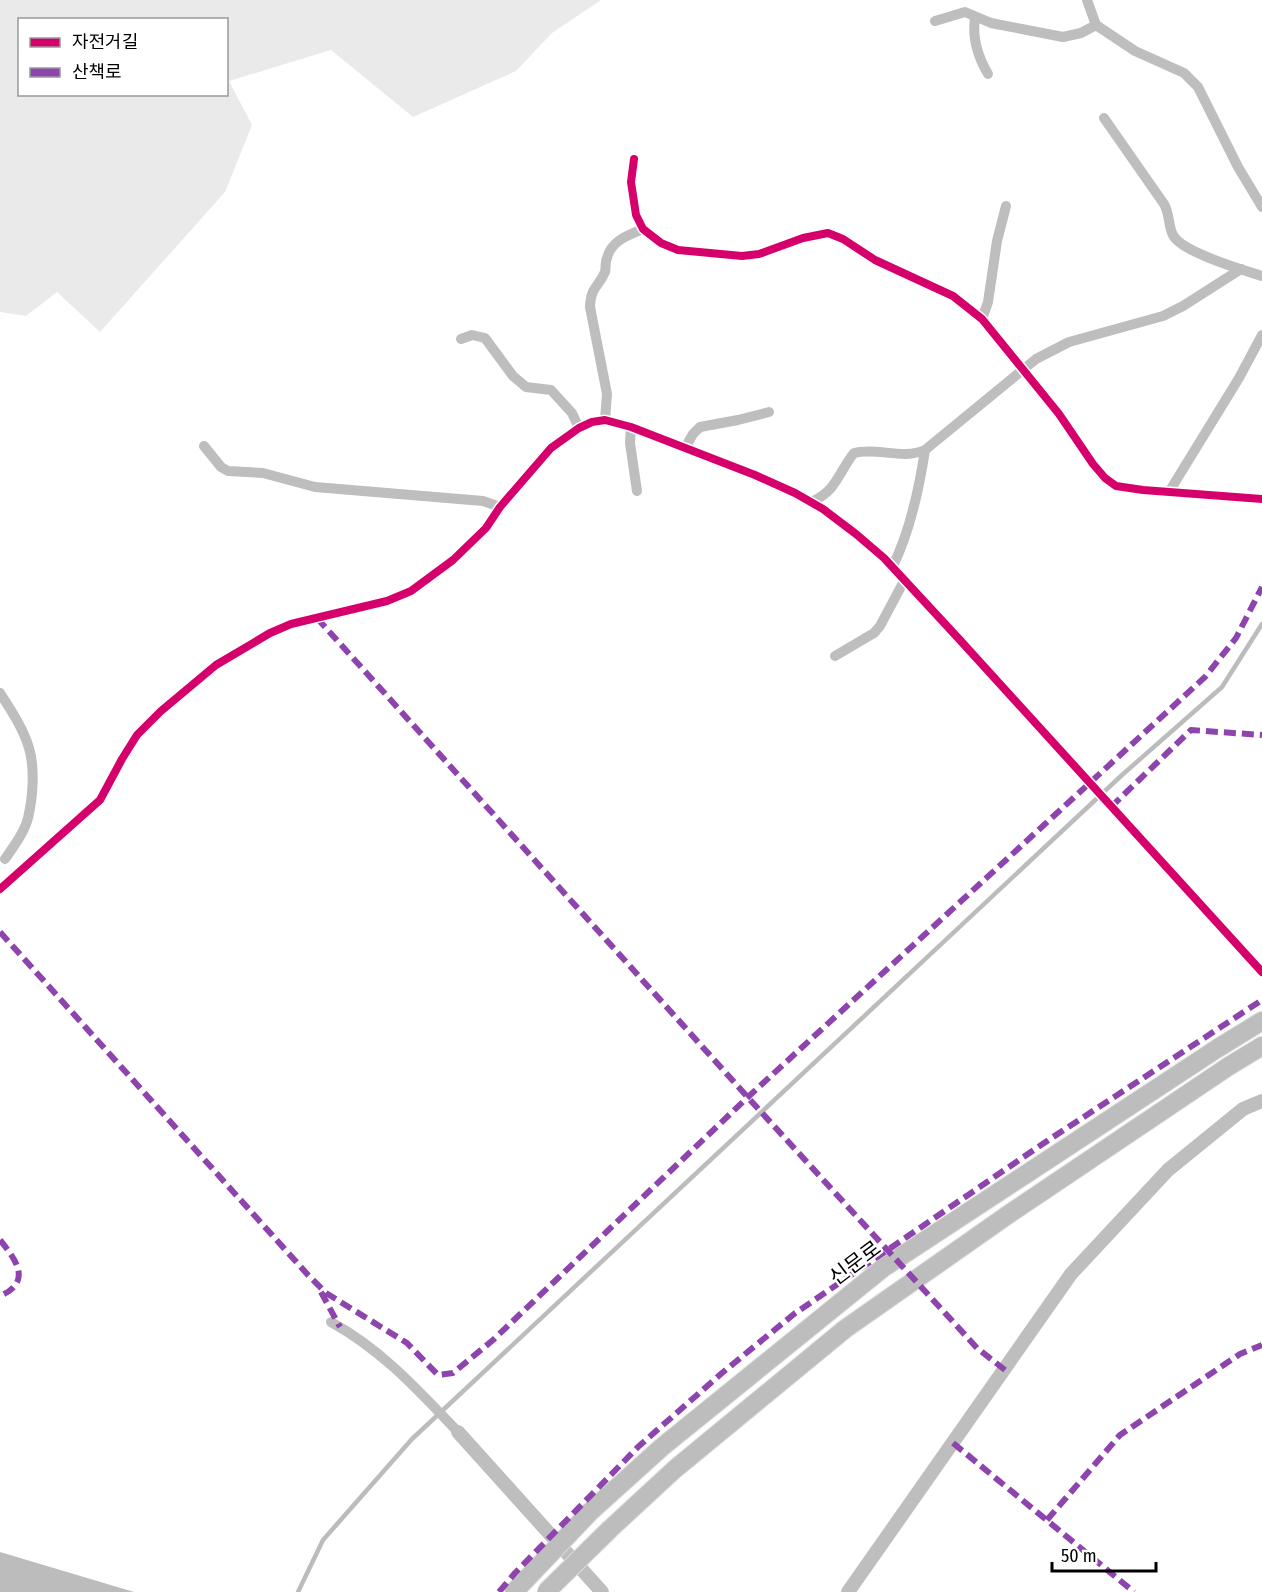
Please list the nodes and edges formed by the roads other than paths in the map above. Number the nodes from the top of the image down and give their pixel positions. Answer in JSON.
{"nodes":[{"id":1,"x":1087,"y":0,"type":"edge"},
{"id":2,"x":975,"y":18,"type":"junction"},
{"id":3,"x":935,"y":21,"type":"dead end"},
{"id":4,"x":1096,"y":26,"type":"junction"},
{"id":5,"x":988,"y":74,"type":"dead end"},
{"id":6,"x":1104,"y":118,"type":"dead end"},
{"id":7,"x":634,"y":159,"type":"dead end"},
{"id":8,"x":1006,"y":206,"type":"dead end"},
{"id":9,"x":1262,"y":207,"type":"edge"},
{"id":10,"x":643,"y":229,"type":"junction"},
{"id":11,"x":1240,"y":269,"type":"junction"},
{"id":12,"x":1262,"y":276,"type":"edge"},
{"id":13,"x":982,"y":319,"type":"junction"},
{"id":14,"x":1262,"y":335,"type":"edge"},
{"id":15,"x":461,"y":339,"type":"dead end"},
{"id":16,"x":1022,"y":370,"type":"junction"},
{"id":17,"x":769,"y":412,"type":"dead end"},
{"id":18,"x":605,"y":420,"type":"junction"},
{"id":19,"x":631,"y":427,"type":"junction"},
{"id":20,"x":579,"y":428,"type":"junction"},
{"id":21,"x":204,"y":446,"type":"dead end"},
{"id":22,"x":686,"y":448,"type":"junction"},
{"id":23,"x":925,"y":450,"type":"junction"},
{"id":24,"x":637,"y":491,"type":"dead end"},
{"id":25,"x":1169,"y":492,"type":"junction"},
{"id":26,"x":1262,"y":499,"type":"edge"},
{"id":27,"x":812,"y":502,"type":"junction"},
{"id":28,"x":500,"y":507,"type":"junction"},
{"id":29,"x":892,"y":568,"type":"junction"},
{"id":30,"x":904,"y":581,"type":"junction"},
{"id":31,"x":835,"y":656,"type":"dead end"},
{"id":32,"x":0,"y":693,"type":"edge"},
{"id":33,"x":2,"y":858,"type":"edge"},
{"id":34,"x":20,"y":874,"type":"junction"},
{"id":35,"x":0,"y":889,"type":"edge"},
{"id":36,"x":1262,"y":972,"type":"edge"},
{"id":37,"x":1262,"y":1021,"type":"edge"},
{"id":38,"x":1262,"y":1046,"type":"edge"},
{"id":39,"x":1262,"y":1101,"type":"edge"},
{"id":40,"x":331,"y":1323,"type":"dead end"},
{"id":41,"x":458,"y":1432,"type":"joint"},
{"id":42,"x":514,"y":1592,"type":"edge"},
{"id":43,"x":546,"y":1592,"type":"edge"},
{"id":44,"x":602,"y":1592,"type":"edge"},
{"id":45,"x":848,"y":1592,"type":"edge"}],
"edges":[{"from":1,"to":4,"type":"street"},
{"from":2,"to":3,"type":"street"},
{"from":2,"to":4,"type":"street"},
{"from":2,"to":5,"type":"street"},
{"from":4,"to":9,"type":"street"},
{"from":6,"to":11,"type":"street"},
{"from":7,"to":10,"type":"street"},
{"from":8,"to":13,"type":"street"},
{"from":10,"to":13,"type":"street"},
{"from":10,"to":18,"type":"street"},
{"from":11,"to":12,"type":"street"},
{"from":11,"to":16,"type":"street"},
{"from":13,"to":16,"type":"street"},
{"from":14,"to":25,"type":"street"},
{"from":15,"to":20,"type":"street"},
{"from":16,"to":23,"type":"street"},
{"from":16,"to":25,"type":"street"},
{"from":17,"to":22,"type":"street"},
{"from":18,"to":19,"type":"street"},
{"from":18,"to":20,"type":"street"},
{"from":19,"to":22,"type":"street"},
{"from":19,"to":24,"type":"street"},
{"from":20,"to":28,"type":"street"},
{"from":21,"to":28,"type":"street"},
{"from":22,"to":27,"type":"street"},
{"from":23,"to":27,"type":"street"},
{"from":23,"to":29,"type":"street"},
{"from":25,"to":26,"type":"street"},
{"from":27,"to":29,"type":"street"},
{"from":28,"to":34,"type":"street"},
{"from":29,"to":30,"type":"street"},
{"from":30,"to":31,"type":"street"},
{"from":30,"to":36,"type":"street"},
{"from":32,"to":33,"type":"street"},
{"from":33,"to":34,"type":"street"},
{"from":34,"to":35,"type":"street"},
{"from":37,"to":42,"type":"main road","name":"신문로","bridge":true},
{"from":38,"to":43,"type":"main road","bridge":true},
{"from":39,"to":45,"type":"street"},
{"from":40,"to":41,"type":"street"},
{"from":41,"to":44,"type":"street"}]}
